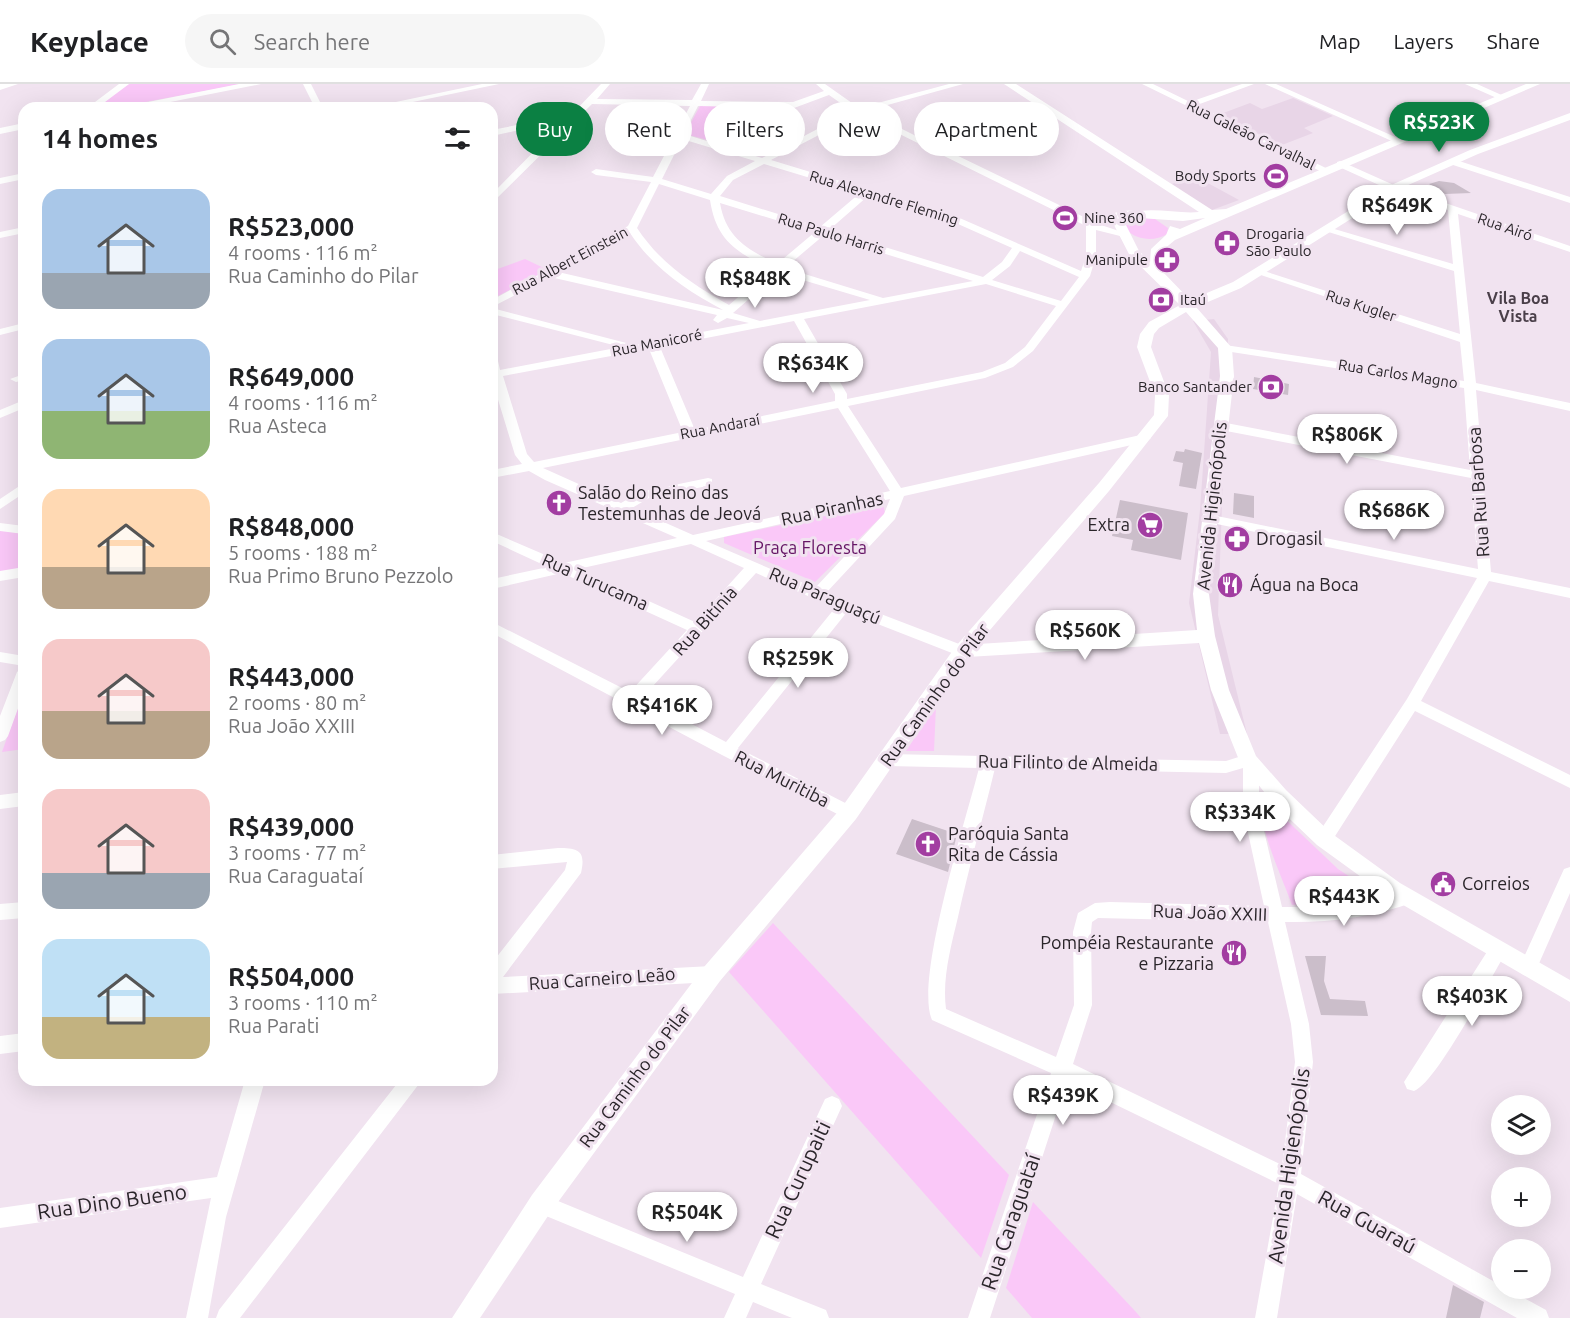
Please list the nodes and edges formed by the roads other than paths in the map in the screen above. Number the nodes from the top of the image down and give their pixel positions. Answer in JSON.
{"nodes":[{"id":1,"x":14,"y":84,"type":"edge"},
{"id":2,"x":125,"y":84,"type":"edge"},
{"id":3,"x":256,"y":84,"type":"edge"},
{"id":4,"x":307,"y":84,"type":"edge"},
{"id":5,"x":495,"y":84,"type":"edge"},
{"id":6,"x":606,"y":84,"type":"edge"},
{"id":7,"x":705,"y":84,"type":"edge"},
{"id":8,"x":820,"y":84,"type":"edge"},
{"id":9,"x":958,"y":84,"type":"edge"},
{"id":10,"x":1009,"y":84,"type":"edge"},
{"id":11,"x":1146,"y":84,"type":"edge"},
{"id":12,"x":1251,"y":84,"type":"edge"},
{"id":13,"x":1269,"y":84,"type":"edge"},
{"id":14,"x":1469,"y":84,"type":"edge"},
{"id":15,"x":1534,"y":84,"type":"edge"},
{"id":16,"x":0,"y":87,"type":"edge"},
{"id":17,"x":830,"y":92,"type":"junction"},
{"id":18,"x":1502,"y":97,"type":"junction"},
{"id":19,"x":589,"y":101,"type":"joint"},
{"id":20,"x":100,"y":102,"type":"edge"},
{"id":21,"x":156,"y":102,"type":"edge"},
{"id":22,"x":317,"y":102,"type":"edge"},
{"id":23,"x":402,"y":102,"type":"edge"},
{"id":24,"x":696,"y":102,"type":"junction"},
{"id":25,"x":847,"y":102,"type":"edge"},
{"id":26,"x":890,"y":102,"type":"edge"},
{"id":27,"x":1190,"y":105,"type":"junction"},
{"id":28,"x":692,"y":109,"type":"edge"},
{"id":29,"x":1570,"y":116,"type":"edge"},
{"id":30,"x":18,"y":127,"type":"edge"},
{"id":31,"x":516,"y":128,"type":"edge"},
{"id":32,"x":0,"y":130,"type":"edge"},
{"id":33,"x":498,"y":132,"type":"edge"},
{"id":34,"x":817,"y":133,"type":"edge"},
{"id":35,"x":692,"y":139,"type":"edge"},
{"id":36,"x":1397,"y":140,"type":"junction"},
{"id":37,"x":534,"y":156,"type":"edge"},
{"id":38,"x":668,"y":156,"type":"edge"},
{"id":39,"x":950,"y":156,"type":"edge"},
{"id":40,"x":764,"y":161,"type":"junction"},
{"id":41,"x":1453,"y":162,"type":"junction"},
{"id":42,"x":1340,"y":164,"type":"junction"},
{"id":43,"x":1325,"y":170,"type":"junction"},
{"id":44,"x":596,"y":172,"type":"dead end"},
{"id":45,"x":18,"y":177,"type":"edge"},
{"id":46,"x":656,"y":180,"type":"junction"},
{"id":47,"x":0,"y":181,"type":"edge"},
{"id":48,"x":1393,"y":188,"type":"junction"},
{"id":49,"x":867,"y":192,"type":"junction"},
{"id":50,"x":498,"y":194,"type":"edge"},
{"id":51,"x":714,"y":197,"type":"junction"},
{"id":52,"x":1570,"y":200,"type":"edge"},
{"id":53,"x":1453,"y":209,"type":"junction"},
{"id":54,"x":1139,"y":214,"type":"junction"},
{"id":55,"x":1154,"y":215,"type":"junction"},
{"id":56,"x":1207,"y":219,"type":"junction"},
{"id":57,"x":1091,"y":225,"type":"junction"},
{"id":58,"x":632,"y":228,"type":"junction"},
{"id":59,"x":1327,"y":230,"type":"junction"},
{"id":60,"x":18,"y":231,"type":"edge"},
{"id":61,"x":822,"y":231,"type":"junction"},
{"id":62,"x":1110,"y":232,"type":"junction"},
{"id":63,"x":0,"y":235,"type":"edge"},
{"id":64,"x":1124,"y":236,"type":"junction"},
{"id":65,"x":1169,"y":238,"type":"junction"},
{"id":66,"x":1091,"y":243,"type":"junction"},
{"id":67,"x":1019,"y":246,"type":"junction"},
{"id":68,"x":1570,"y":249,"type":"edge"},
{"id":69,"x":776,"y":268,"type":"junction"},
{"id":70,"x":1459,"y":269,"type":"junction"},
{"id":71,"x":1156,"y":272,"type":"junction"},
{"id":72,"x":1257,"y":272,"type":"junction"},
{"id":73,"x":547,"y":273,"type":"junction"},
{"id":74,"x":1085,"y":276,"type":"junction"},
{"id":75,"x":983,"y":282,"type":"junction"},
{"id":76,"x":881,"y":300,"type":"junction"},
{"id":77,"x":498,"y":301,"type":"edge"},
{"id":78,"x":1064,"y":305,"type":"junction"},
{"id":79,"x":1187,"y":306,"type":"junction"},
{"id":80,"x":726,"y":311,"type":"junction"},
{"id":81,"x":498,"y":313,"type":"edge"},
{"id":82,"x":797,"y":317,"type":"junction"},
{"id":83,"x":761,"y":323,"type":"junction"},
{"id":84,"x":18,"y":328,"type":"edge"},
{"id":85,"x":0,"y":332,"type":"edge"},
{"id":86,"x":706,"y":333,"type":"junction"},
{"id":87,"x":1466,"y":340,"type":"junction"},
{"id":88,"x":652,"y":344,"type":"junction"},
{"id":89,"x":634,"y":348,"type":"junction"},
{"id":90,"x":1225,"y":348,"type":"junction"},
{"id":91,"x":498,"y":374,"type":"edge"},
{"id":92,"x":1470,"y":386,"type":"junction"},
{"id":93,"x":498,"y":388,"type":"edge"},
{"id":94,"x":841,"y":404,"type":"junction"},
{"id":95,"x":18,"y":406,"type":"edge"},
{"id":96,"x":1570,"y":406,"type":"edge"},
{"id":97,"x":0,"y":414,"type":"edge"},
{"id":98,"x":1221,"y":426,"type":"junction"},
{"id":99,"x":690,"y":433,"type":"junction"},
{"id":100,"x":1145,"y":438,"type":"junction"},
{"id":101,"x":1102,"y":447,"type":"junction"},
{"id":102,"x":1125,"y":462,"type":"junction"},
{"id":103,"x":531,"y":466,"type":"junction"},
{"id":104,"x":498,"y":473,"type":"edge"},
{"id":105,"x":1478,"y":475,"type":"junction"},
{"id":106,"x":708,"y":482,"type":"dead end"},
{"id":107,"x":18,"y":492,"type":"edge"},
{"id":108,"x":898,"y":494,"type":"junction"},
{"id":109,"x":0,"y":505,"type":"edge"},
{"id":110,"x":622,"y":508,"type":"junction"},
{"id":111,"x":1212,"y":519,"type":"junction"},
{"id":112,"x":0,"y":526,"type":"edge"},
{"id":113,"x":18,"y":529,"type":"edge"},
{"id":114,"x":498,"y":539,"type":"edge"},
{"id":115,"x":694,"y":539,"type":"junction"},
{"id":116,"x":753,"y":567,"type":"junction"},
{"id":117,"x":565,"y":568,"type":"junction"},
{"id":118,"x":18,"y":573,"type":"edge"},
{"id":119,"x":0,"y":576,"type":"edge"},
{"id":120,"x":1485,"y":576,"type":"junction"},
{"id":121,"x":498,"y":583,"type":"edge"},
{"id":122,"x":1570,"y":593,"type":"edge"},
{"id":123,"x":817,"y":594,"type":"junction"},
{"id":124,"x":844,"y":606,"type":"junction"},
{"id":125,"x":698,"y":629,"type":"junction"},
{"id":126,"x":498,"y":630,"type":"edge"},
{"id":127,"x":1206,"y":636,"type":"junction"},
{"id":128,"x":962,"y":651,"type":"junction"},
{"id":129,"x":0,"y":657,"type":"edge"},
{"id":130,"x":18,"y":660,"type":"edge"},
{"id":131,"x":18,"y":683,"type":"edge"},
{"id":132,"x":631,"y":701,"type":"junction"},
{"id":133,"x":1412,"y":703,"type":"junction"},
{"id":134,"x":6,"y":706,"type":"edge"},
{"id":135,"x":0,"y":736,"type":"edge"},
{"id":136,"x":727,"y":751,"type":"junction"},
{"id":137,"x":888,"y":760,"type":"junction"},
{"id":138,"x":989,"y":762,"type":"junction"},
{"id":139,"x":1250,"y":763,"type":"junction"},
{"id":140,"x":1570,"y":782,"type":"edge"},
{"id":141,"x":18,"y":800,"type":"edge"},
{"id":142,"x":0,"y":802,"type":"edge"},
{"id":143,"x":849,"y":813,"type":"junction"},
{"id":144,"x":1324,"y":839,"type":"junction"},
{"id":145,"x":498,"y":861,"type":"edge"},
{"id":146,"x":1570,"y":874,"type":"edge"},
{"id":147,"x":1408,"y":897,"type":"junction"},
{"id":148,"x":18,"y":910,"type":"edge"},
{"id":149,"x":0,"y":912,"type":"edge"},
{"id":150,"x":1273,"y":915,"type":"junction"},
{"id":151,"x":1084,"y":918,"type":"joint"},
{"id":152,"x":1498,"y":950,"type":"junction"},
{"id":153,"x":1528,"y":968,"type":"junction"},
{"id":154,"x":498,"y":969,"type":"edge"},
{"id":155,"x":712,"y":974,"type":"junction"},
{"id":156,"x":498,"y":986,"type":"edge"},
{"id":157,"x":1570,"y":992,"type":"edge"},
{"id":158,"x":18,"y":1043,"type":"edge"},
{"id":159,"x":0,"y":1045,"type":"edge"},
{"id":160,"x":1062,"y":1069,"type":"junction"},
{"id":161,"x":1414,"y":1082,"type":"dead end"},
{"id":162,"x":253,"y":1086,"type":"edge"},
{"id":163,"x":407,"y":1086,"type":"edge"},
{"id":164,"x":832,"y":1107,"type":"dead end"},
{"id":165,"x":1290,"y":1179,"type":"junction"},
{"id":166,"x":224,"y":1186,"type":"junction"},
{"id":167,"x":541,"y":1204,"type":"junction"},
{"id":168,"x":0,"y":1218,"type":"edge"},
{"id":169,"x":748,"y":1289,"type":"junction"},
{"id":170,"x":196,"y":1318,"type":"edge"},
{"id":171,"x":227,"y":1318,"type":"edge"},
{"id":172,"x":465,"y":1318,"type":"edge"},
{"id":173,"x":735,"y":1318,"type":"edge"},
{"id":174,"x":818,"y":1318,"type":"edge"},
{"id":175,"x":979,"y":1318,"type":"edge"},
{"id":176,"x":1266,"y":1318,"type":"edge"},
{"id":177,"x":1538,"y":1318,"type":"edge"}],
"edges":[{"from":1,"to":16,"type":"street"},
{"from":2,"to":20,"type":"street"},
{"from":3,"to":21,"type":"main road"},
{"from":4,"to":22,"type":"street"},
{"from":5,"to":23,"type":"street"},
{"from":6,"to":19,"type":"street"},
{"from":7,"to":24,"type":"street","name":"Rua Albert Einstein"},
{"from":8,"to":17,"type":"street"},
{"from":9,"to":26,"type":"street"},
{"from":10,"to":56,"type":"main road"},
{"from":11,"to":27,"type":"street","name":"Rua Galeão Carvalhal"},
{"from":12,"to":27,"type":"street"},
{"from":13,"to":36,"type":"street"},
{"from":14,"to":18,"type":"street"},
{"from":15,"to":18,"type":"main road"},
{"from":17,"to":24,"type":"street"},
{"from":17,"to":25,"type":"street"},
{"from":18,"to":36,"type":"main road"},
{"from":19,"to":24,"type":"street"},
{"from":24,"to":28,"type":"street","name":"Rua Albert Einstein"},
{"from":27,"to":43,"type":"street","name":"Rua Galeão Carvalhal"},
{"from":29,"to":41,"type":"main road","name":"Rua Caminho do Pilar"},
{"from":30,"to":32,"type":"main road"},
{"from":31,"to":33,"type":"street"},
{"from":34,"to":40,"type":"street"},
{"from":35,"to":40,"type":"street","name":"Rua Alexandre Fleming"},
{"from":36,"to":42,"type":"main road"},
{"from":37,"to":50,"type":"street"},
{"from":38,"to":46,"type":"street","name":"Rua Albert Einstein"},
{"from":39,"to":57,"type":"street"},
{"from":40,"to":49,"type":"street","name":"Rua Alexandre Fleming"},
{"from":40,"to":51,"type":"street"},
{"from":41,"to":48,"type":"main road","name":"Rua Caminho do Pilar"},
{"from":41,"to":52,"type":"street"},
{"from":42,"to":43,"type":"main road"},
{"from":42,"to":48,"type":"street","name":"Rua Airó"},
{"from":43,"to":56,"type":"main road"},
{"from":44,"to":46,"type":"street","name":"Rua Paulo Harris"},
{"from":45,"to":47,"type":"street"},
{"from":46,"to":51,"type":"street","name":"Rua Paulo Harris"},
{"from":46,"to":58,"type":"street","name":"Rua Albert Einstein"},
{"from":48,"to":53,"type":"street","name":"Rua Airó"},
{"from":48,"to":59,"type":"main road","name":"Rua Caminho do Pilar"},
{"from":49,"to":61,"type":"street"},
{"from":49,"to":67,"type":"street","name":"Rua Alexandre Fleming"},
{"from":51,"to":61,"type":"street","name":"Rua Paulo Harris"},
{"from":51,"to":69,"type":"street"},
{"from":53,"to":68,"type":"street","name":"Rua Airó"},
{"from":53,"to":70,"type":"street","name":"Rua Rui Barbosa"},
{"from":54,"to":55,"type":"main road"},
{"from":54,"to":57,"type":"street"},
{"from":54,"to":64,"type":"main road"},
{"from":55,"to":56,"type":"main road"},
{"from":55,"to":65,"type":"main road"},
{"from":56,"to":65,"type":"main road"},
{"from":57,"to":62,"type":"street"},
{"from":57,"to":66,"type":"street","name":"Rua Andaraí"},
{"from":58,"to":73,"type":"street","name":"Rua Albert Einstein"},
{"from":58,"to":80,"type":"street"},
{"from":59,"to":70,"type":"street"},
{"from":59,"to":72,"type":"main road","name":"Rua Caminho do Pilar"},
{"from":60,"to":63,"type":"street"},
{"from":61,"to":69,"type":"street"},
{"from":61,"to":75,"type":"street","name":"Rua Paulo Harris"},
{"from":62,"to":64,"type":"street"},
{"from":62,"to":66,"type":"street"},
{"from":64,"to":65,"type":"main road"},
{"from":64,"to":71,"type":"main road"},
{"from":65,"to":71,"type":"main road"},
{"from":66,"to":74,"type":"street","name":"Rua Andaraí"},
{"from":67,"to":74,"type":"street","name":"Rua Alexandre Fleming"},
{"from":67,"to":75,"type":"street","name":"Rua Manicoré"},
{"from":69,"to":76,"type":"street"},
{"from":69,"to":80,"type":"street"},
{"from":70,"to":87,"type":"street","name":"Rua Rui Barbosa"},
{"from":71,"to":79,"type":"main road"},
{"from":72,"to":79,"type":"main road","name":"Rua Caminho do Pilar"},
{"from":72,"to":87,"type":"street","name":"Rua Kugler"},
{"from":73,"to":77,"type":"street","name":"Rua Albert Einstein"},
{"from":73,"to":80,"type":"street"},
{"from":74,"to":78,"type":"street","name":"Rua Andaraí"},
{"from":75,"to":76,"type":"street","name":"Rua Manicoré"},
{"from":75,"to":78,"type":"street","name":"Rua Paulo Harris"},
{"from":76,"to":82,"type":"street","name":"Rua Manicoré"},
{"from":78,"to":94,"type":"street","name":"Rua Andaraí"},
{"from":79,"to":90,"type":"main road"},
{"from":79,"to":100,"type":"main road","name":"Rua Caminho do Pilar"},
{"from":80,"to":83,"type":"street"},
{"from":80,"to":86,"type":"street"},
{"from":81,"to":89,"type":"street"},
{"from":82,"to":83,"type":"street","name":"Rua Manicoré"},
{"from":82,"to":94,"type":"street"},
{"from":83,"to":86,"type":"street","name":"Rua Manicoré"},
{"from":84,"to":85,"type":"street"},
{"from":86,"to":88,"type":"street","name":"Rua Manicoré"},
{"from":87,"to":92,"type":"street","name":"Rua Rui Barbosa"},
{"from":88,"to":89,"type":"street","name":"Rua Manicoré"},
{"from":88,"to":99,"type":"street"},
{"from":89,"to":91,"type":"street","name":"Rua Manicoré"},
{"from":90,"to":92,"type":"street","name":"Rua Carlos Magno"},
{"from":90,"to":98,"type":"main road","name":"Avenida Higienópolis"},
{"from":92,"to":96,"type":"street","name":"Rua Carlos Magno"},
{"from":92,"to":105,"type":"street","name":"Rua Rui Barbosa"},
{"from":93,"to":103,"type":"street"},
{"from":94,"to":99,"type":"street","name":"Rua Andaraí"},
{"from":94,"to":108,"type":"street"},
{"from":95,"to":97,"type":"street"},
{"from":98,"to":105,"type":"street"},
{"from":98,"to":111,"type":"main road","name":"Avenida Higienópolis"},
{"from":99,"to":103,"type":"street","name":"Rua Andaraí"},
{"from":100,"to":101,"type":"street","name":"Rua Piranhas"},
{"from":100,"to":102,"type":"main road","name":"Rua Caminho do Pilar"},
{"from":101,"to":102,"type":"street"},
{"from":101,"to":108,"type":"street","name":"Rua Piranhas"},
{"from":102,"to":128,"type":"main road","name":"Rua Caminho do Pilar"},
{"from":103,"to":104,"type":"street","name":"Rua Andaraí"},
{"from":103,"to":110,"type":"street","name":"Rua Paraguaçú"},
{"from":105,"to":120,"type":"street","name":"Rua Rui Barbosa"},
{"from":106,"to":110,"type":"street"},
{"from":107,"to":109,"type":"street"},
{"from":108,"to":115,"type":"street","name":"Rua Piranhas"},
{"from":108,"to":123,"type":"street"},
{"from":110,"to":115,"type":"street","name":"Rua Paraguaçú"},
{"from":111,"to":120,"type":"street"},
{"from":111,"to":127,"type":"main road","name":"Avenida Higienópolis"},
{"from":112,"to":113,"type":"street"},
{"from":114,"to":117,"type":"street","name":"Rua Turucama"},
{"from":115,"to":116,"type":"street","name":"Rua Paraguaçú"},
{"from":115,"to":117,"type":"street","name":"Rua Piranhas"},
{"from":116,"to":123,"type":"street","name":"Rua Paraguaçú"},
{"from":116,"to":125,"type":"street","name":"Rua Bitínia"},
{"from":117,"to":121,"type":"street","name":"Rua Piranhas"},
{"from":117,"to":125,"type":"street","name":"Rua Turucama"},
{"from":118,"to":119,"type":"street"},
{"from":120,"to":122,"type":"street"},
{"from":120,"to":133,"type":"street","name":"Rua Rui Barbosa"},
{"from":123,"to":124,"type":"street","name":"Rua Paraguaçú"},
{"from":124,"to":128,"type":"street","name":"Rua Paraguaçú"},
{"from":124,"to":136,"type":"street"},
{"from":125,"to":132,"type":"street","name":"Rua Bitínia"},
{"from":126,"to":132,"type":"street","name":"Rua Muritiba"},
{"from":127,"to":128,"type":"main road"},
{"from":127,"to":139,"type":"main road","name":"Avenida Higienópolis"},
{"from":128,"to":137,"type":"main road","name":"Rua Caminho do Pilar"},
{"from":129,"to":130,"type":"street"},
{"from":131,"to":134,"type":"street"},
{"from":132,"to":136,"type":"street","name":"Rua Muritiba"},
{"from":133,"to":140,"type":"street"},
{"from":133,"to":144,"type":"street","name":"Rua Rui Barbosa"},
{"from":134,"to":135,"type":"street"},
{"from":136,"to":143,"type":"street","name":"Rua Muritiba"},
{"from":137,"to":138,"type":"street","name":"Rua Filinto de Almeida"},
{"from":137,"to":143,"type":"main road","name":"Rua Caminho do Pilar"},
{"from":138,"to":139,"type":"street","name":"Rua Filinto de Almeida"},
{"from":138,"to":160,"type":"street","name":"Rua Guaraú"},
{"from":139,"to":144,"type":"main road"},
{"from":139,"to":150,"type":"street","name":"Avenida Higienópolis"},
{"from":141,"to":142,"type":"street"},
{"from":143,"to":155,"type":"main road","name":"Rua Caminho do Pilar"},
{"from":144,"to":147,"type":"main road"},
{"from":145,"to":154,"type":"street"},
{"from":146,"to":153,"type":"street"},
{"from":147,"to":150,"type":"street","name":"Rua João XXIII"},
{"from":147,"to":152,"type":"main road"},
{"from":148,"to":149,"type":"street"},
{"from":150,"to":151,"type":"street","name":"Rua João XXIII"},
{"from":150,"to":165,"type":"street","name":"Avenida Higienópolis"},
{"from":151,"to":160,"type":"street","name":"Rua Caraguataí"},
{"from":152,"to":153,"type":"main road"},
{"from":152,"to":161,"type":"street"},
{"from":153,"to":157,"type":"main road"},
{"from":155,"to":156,"type":"street","name":"Rua Carneiro Leão"},
{"from":155,"to":167,"type":"main road","name":"Rua Caminho do Pilar"},
{"from":158,"to":159,"type":"street"},
{"from":160,"to":165,"type":"street","name":"Rua Guaraú"},
{"from":160,"to":175,"type":"street","name":"Rua Caraguataí"},
{"from":162,"to":166,"type":"street"},
{"from":163,"to":171,"type":"street"},
{"from":164,"to":169,"type":"street","name":"Rua Curupaiti"},
{"from":165,"to":176,"type":"street","name":"Avenida Higienópolis"},
{"from":165,"to":177,"type":"street","name":"Rua Guaraú"},
{"from":166,"to":168,"type":"street","name":"Rua Dino Bueno"},
{"from":166,"to":170,"type":"street"},
{"from":167,"to":169,"type":"street"},
{"from":167,"to":172,"type":"main road","name":"Rua Caminho do Pilar"},
{"from":169,"to":173,"type":"street","name":"Rua Curupaiti"},
{"from":169,"to":174,"type":"street"}]}
